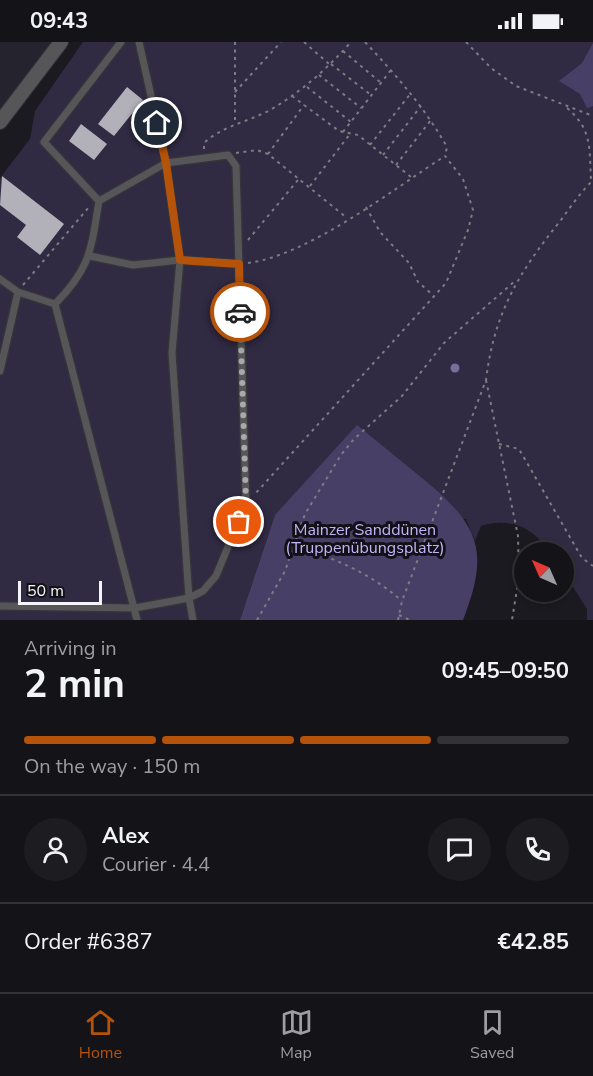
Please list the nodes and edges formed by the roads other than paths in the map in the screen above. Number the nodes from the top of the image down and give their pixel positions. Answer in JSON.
{"nodes":[{"id":1,"x":61,"y":42,"type":"edge"},
{"id":2,"x":122,"y":42,"type":"edge"},
{"id":3,"x":139,"y":42,"type":"edge"},
{"id":4,"x":0,"y":122,"type":"edge"},
{"id":5,"x":166,"y":163,"type":"junction"},
{"id":6,"x":97,"y":200,"type":"junction"},
{"id":7,"x":90,"y":256,"type":"junction"},
{"id":8,"x":180,"y":260,"type":"junction"},
{"id":9,"x":239,"y":264,"type":"junction"},
{"id":10,"x":0,"y":279,"type":"edge"},
{"id":11,"x":18,"y":292,"type":"junction"},
{"id":12,"x":55,"y":304,"type":"junction"},
{"id":13,"x":0,"y":371,"type":"edge"},
{"id":14,"x":189,"y":598,"type":"junction"},
{"id":15,"x":0,"y":606,"type":"edge"},
{"id":16,"x":135,"y":608,"type":"junction"},
{"id":17,"x":137,"y":620,"type":"edge"},
{"id":18,"x":194,"y":620,"type":"edge"}],
"edges":[{"from":1,"to":4,"type":"street"},
{"from":2,"to":6,"type":"lane"},
{"from":3,"to":5,"type":"lane"},
{"from":5,"to":6,"type":"lane"},
{"from":5,"to":8,"type":"lane"},
{"from":5,"to":9,"type":"lane"},
{"from":6,"to":7,"type":"lane"},
{"from":7,"to":8,"type":"lane"},
{"from":7,"to":12,"type":"lane"},
{"from":8,"to":9,"type":"lane"},
{"from":8,"to":14,"type":"lane"},
{"from":9,"to":14,"type":"lane"},
{"from":10,"to":11,"type":"lane"},
{"from":11,"to":12,"type":"lane"},
{"from":11,"to":13,"type":"lane"},
{"from":12,"to":16,"type":"lane"},
{"from":14,"to":16,"type":"lane"},
{"from":14,"to":18,"type":"lane"},
{"from":15,"to":16,"type":"lane"},
{"from":16,"to":17,"type":"lane"}]}
